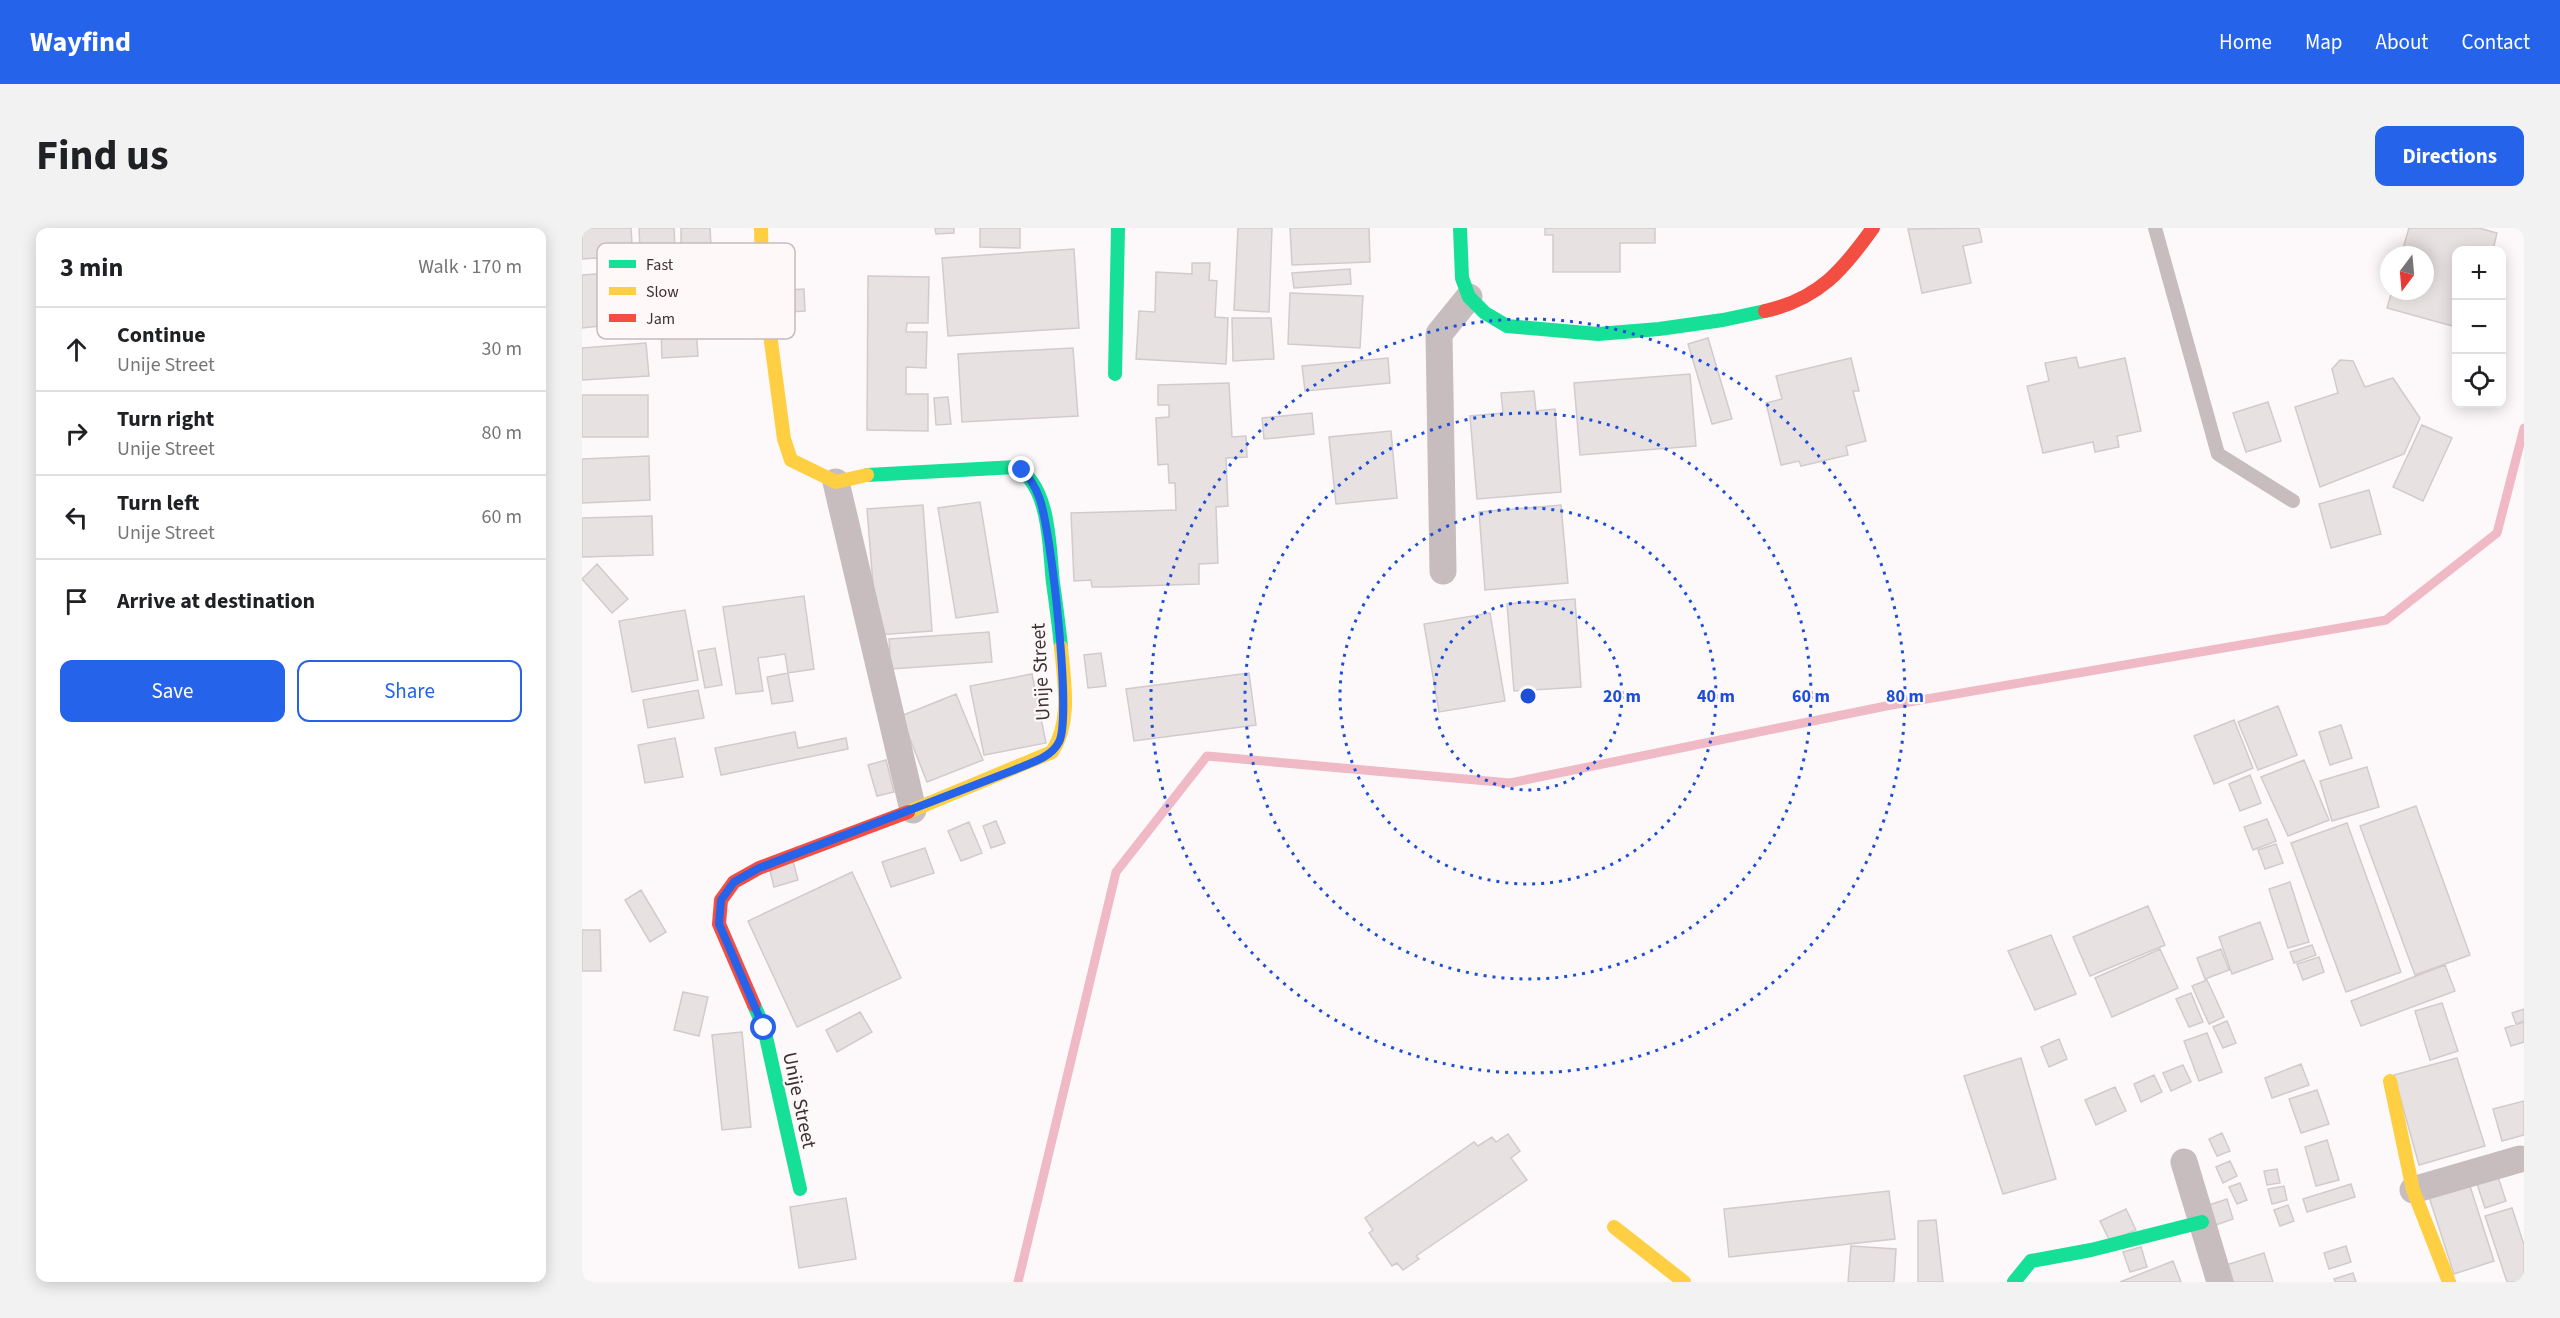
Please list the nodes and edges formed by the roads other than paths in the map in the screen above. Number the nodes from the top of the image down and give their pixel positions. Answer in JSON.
{"nodes":[{"id":1,"x":761,"y":228,"type":"edge"},
{"id":2,"x":1118,"y":228,"type":"edge"},
{"id":3,"x":1460,"y":228,"type":"edge"},
{"id":4,"x":1873,"y":228,"type":"edge"},
{"id":5,"x":2155,"y":228,"type":"edge"},
{"id":6,"x":761,"y":243,"type":"edge"},
{"id":7,"x":1469,"y":297,"type":"junction"},
{"id":8,"x":771,"y":339,"type":"edge"},
{"id":9,"x":1115,"y":374,"type":"dead end"},
{"id":10,"x":836,"y":482,"type":"junction"},
{"id":11,"x":2293,"y":501,"type":"dead end"},
{"id":12,"x":1443,"y":571,"type":"dead end"},
{"id":13,"x":913,"y":810,"type":"junction"},
{"id":14,"x":2390,"y":1081,"type":"dead end"},
{"id":15,"x":2520,"y":1159,"type":"dead end"},
{"id":16,"x":2184,"y":1162,"type":"dead end"},
{"id":17,"x":800,"y":1189,"type":"dead end"},
{"id":18,"x":2413,"y":1190,"type":"junction"},
{"id":19,"x":2202,"y":1222,"type":"junction"},
{"id":20,"x":1614,"y":1227,"type":"dead end"},
{"id":21,"x":1684,"y":1282,"type":"edge"},
{"id":22,"x":2014,"y":1282,"type":"edge"},
{"id":23,"x":2220,"y":1282,"type":"edge"},
{"id":24,"x":2449,"y":1282,"type":"edge"}],
"edges":[{"from":1,"to":6,"type":"street"},
{"from":2,"to":9,"type":"street"},
{"from":3,"to":7,"type":"street"},
{"from":4,"to":7,"type":"street"},
{"from":5,"to":11,"type":"lane"},
{"from":7,"to":12,"type":"street"},
{"from":8,"to":10,"type":"street"},
{"from":10,"to":13,"type":"street"},
{"from":10,"to":13,"type":"street","name":"Unije Street"},
{"from":13,"to":17,"type":"street","name":"Unije Street"},
{"from":14,"to":18,"type":"street"},
{"from":15,"to":18,"type":"street"},
{"from":16,"to":19,"type":"street"},
{"from":18,"to":24,"type":"street"},
{"from":19,"to":22,"type":"street"},
{"from":19,"to":23,"type":"street"},
{"from":20,"to":21,"type":"street"}]}
